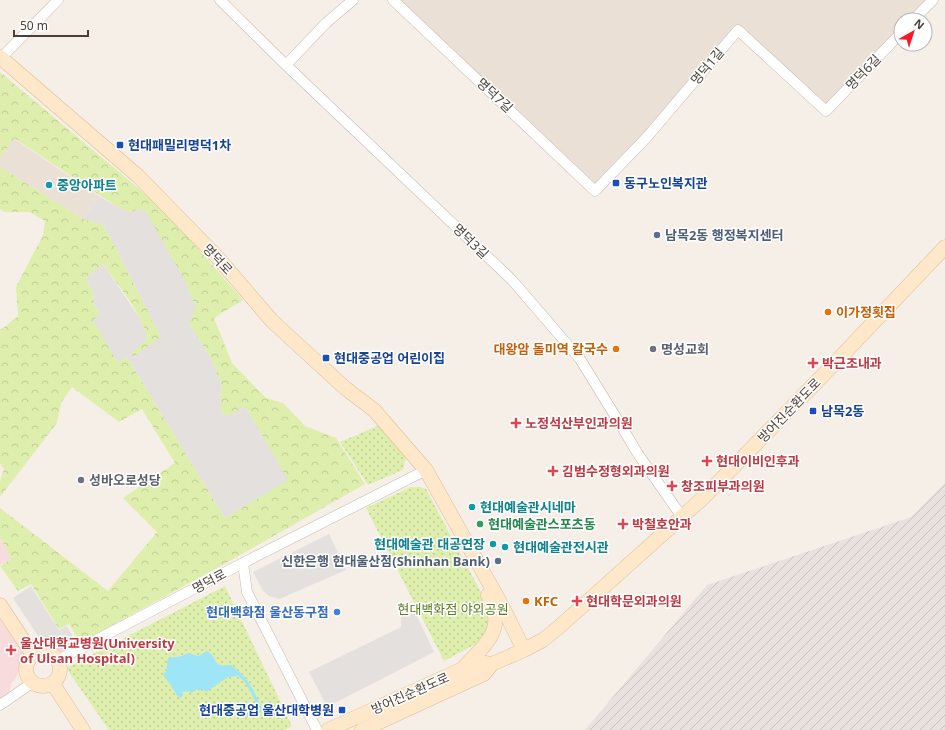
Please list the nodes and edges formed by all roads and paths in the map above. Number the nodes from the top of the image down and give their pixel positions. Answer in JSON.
{"nodes":[{"id":1,"x":58,"y":0,"type":"edge"},
{"id":2,"x":220,"y":0,"type":"edge"},
{"id":3,"x":353,"y":0,"type":"edge"},
{"id":4,"x":393,"y":0,"type":"edge"},
{"id":5,"x":933,"y":0,"type":"edge"},
{"id":6,"x":921,"y":12,"type":"edge"},
{"id":7,"x":893,"y":41,"type":"edge"},
{"id":8,"x":1,"y":57,"type":"edge"},
{"id":9,"x":286,"y":65,"type":"junction"},
{"id":10,"x":826,"y":111,"type":"joint"},
{"id":11,"x":595,"y":191,"type":"joint"},
{"id":12,"x":945,"y":248,"type":"edge"},
{"id":13,"x":426,"y":470,"type":"junction"},
{"id":14,"x":682,"y":516,"type":"junction"},
{"id":15,"x":243,"y":563,"type":"junction"},
{"id":16,"x":487,"y":578,"type":"junction"},
{"id":17,"x":0,"y":605,"type":"edge"},
{"id":18,"x":524,"y":650,"type":"junction"},
{"id":19,"x":33,"y":655,"type":"junction"},
{"id":20,"x":58,"y":660,"type":"junction"},
{"id":21,"x":492,"y":664,"type":"junction"},
{"id":22,"x":462,"y":669,"type":"junction"},
{"id":23,"x":32,"y":683,"type":"junction"},
{"id":24,"x":53,"y":684,"type":"junction"},
{"id":25,"x":0,"y":705,"type":"edge"},
{"id":26,"x":83,"y":730,"type":"edge"},
{"id":27,"x":317,"y":730,"type":"edge"},
{"id":28,"x":328,"y":730,"type":"edge"},
{"id":29,"x":362,"y":730,"type":"edge"}],
"edges":[{"from":1,"to":8,"type":"street"},
{"from":2,"to":9,"type":"street","name":"명덕3길"},
{"from":3,"to":9,"type":"street"},
{"from":4,"to":11,"type":"street","name":"명덕7길"},
{"from":5,"to":6,"type":"street"},
{"from":7,"to":10,"type":"street","name":"명덕6길"},
{"from":8,"to":13,"type":"street","name":"명덕로"},
{"from":9,"to":14,"type":"street","name":"명덕3길"},
{"from":10,"to":11,"type":"street","name":"명덕1길"},
{"from":12,"to":14,"type":"street","name":"방어진순환도로"},
{"from":13,"to":15,"type":"street","name":"명덕로"},
{"from":13,"to":16,"type":"street","name":"명덕로"},
{"from":14,"to":18,"type":"street","name":"방어진순환도로"},
{"from":15,"to":20,"type":"street","name":"명덕로"},
{"from":15,"to":27,"type":"street"},
{"from":16,"to":18,"type":"street","name":"명덕로"},
{"from":16,"to":22,"type":"street"},
{"from":17,"to":19,"type":"street"},
{"from":18,"to":21,"type":"street","name":"방어진순환도로"},
{"from":19,"to":20,"type":"street"},
{"from":19,"to":23,"type":"street"},
{"from":20,"to":24,"type":"street"},
{"from":21,"to":22,"type":"street","name":"방어진순환도로"},
{"from":21,"to":29,"type":"street","name":"방어진순환도로"},
{"from":22,"to":28,"type":"street","name":"방어진순환도로"},
{"from":23,"to":24,"type":"street"},
{"from":23,"to":25,"type":"street"},
{"from":24,"to":26,"type":"street"}]}
